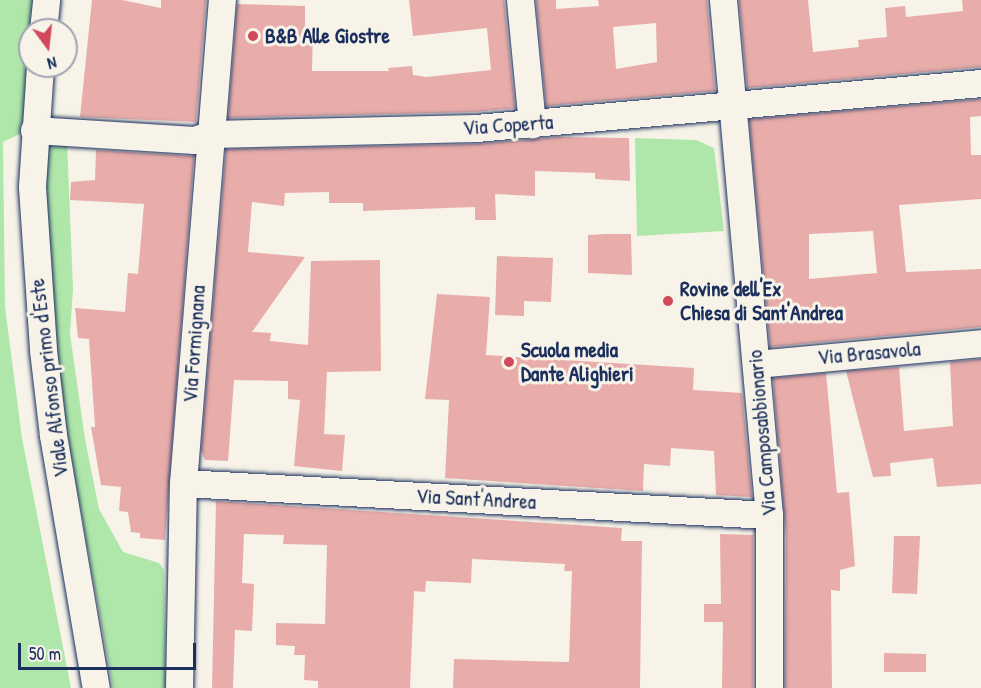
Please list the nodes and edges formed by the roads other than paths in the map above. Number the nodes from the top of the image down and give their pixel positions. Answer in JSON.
{"nodes":[{"id":1,"x":46,"y":0,"type":"edge"},
{"id":2,"x":222,"y":0,"type":"edge"},
{"id":3,"x":520,"y":0,"type":"edge"},
{"id":4,"x":723,"y":0,"type":"edge"},
{"id":5,"x":45,"y":18,"type":"edge"},
{"id":6,"x":39,"y":78,"type":"edge"},
{"id":7,"x":981,"y":83,"type":"edge"},
{"id":8,"x":735,"y":103,"type":"junction"},
{"id":9,"x":532,"y":124,"type":"junction"},
{"id":10,"x":34,"y":130,"type":"junction"},
{"id":11,"x":211,"y":134,"type":"junction"},
{"id":12,"x":981,"y":343,"type":"edge"},
{"id":13,"x":756,"y":364,"type":"junction"},
{"id":14,"x":183,"y":483,"type":"junction"},
{"id":15,"x":769,"y":515,"type":"junction"},
{"id":16,"x":96,"y":688,"type":"edge"},
{"id":17,"x":179,"y":688,"type":"edge"},
{"id":18,"x":770,"y":688,"type":"edge"}],
"edges":[{"from":1,"to":5,"type":"street"},
{"from":2,"to":11,"type":"street","name":"Via Formignana"},
{"from":3,"to":9,"type":"street"},
{"from":4,"to":8,"type":"street","name":"Via Camposabbionario"},
{"from":6,"to":10,"type":"street","name":"Viale Alfonso primo d'Este"},
{"from":7,"to":8,"type":"street","name":"Via Coperta"},
{"from":8,"to":9,"type":"street","name":"Via Coperta"},
{"from":8,"to":13,"type":"street","name":"Via Camposabbionario"},
{"from":9,"to":11,"type":"street","name":"Via Coperta"},
{"from":10,"to":11,"type":"street","name":"Via Coperta"},
{"from":10,"to":16,"type":"street","name":"Viale Alfonso primo d'Este"},
{"from":11,"to":14,"type":"street","name":"Via Formignana"},
{"from":12,"to":13,"type":"street","name":"Via Brasavola"},
{"from":13,"to":15,"type":"street","name":"Via Camposabbionario"},
{"from":14,"to":15,"type":"street","name":"Via Sant'Andrea"},
{"from":14,"to":17,"type":"street","name":"Via Formignana"},
{"from":15,"to":18,"type":"street","name":"Via Camposabbionario"}]}
